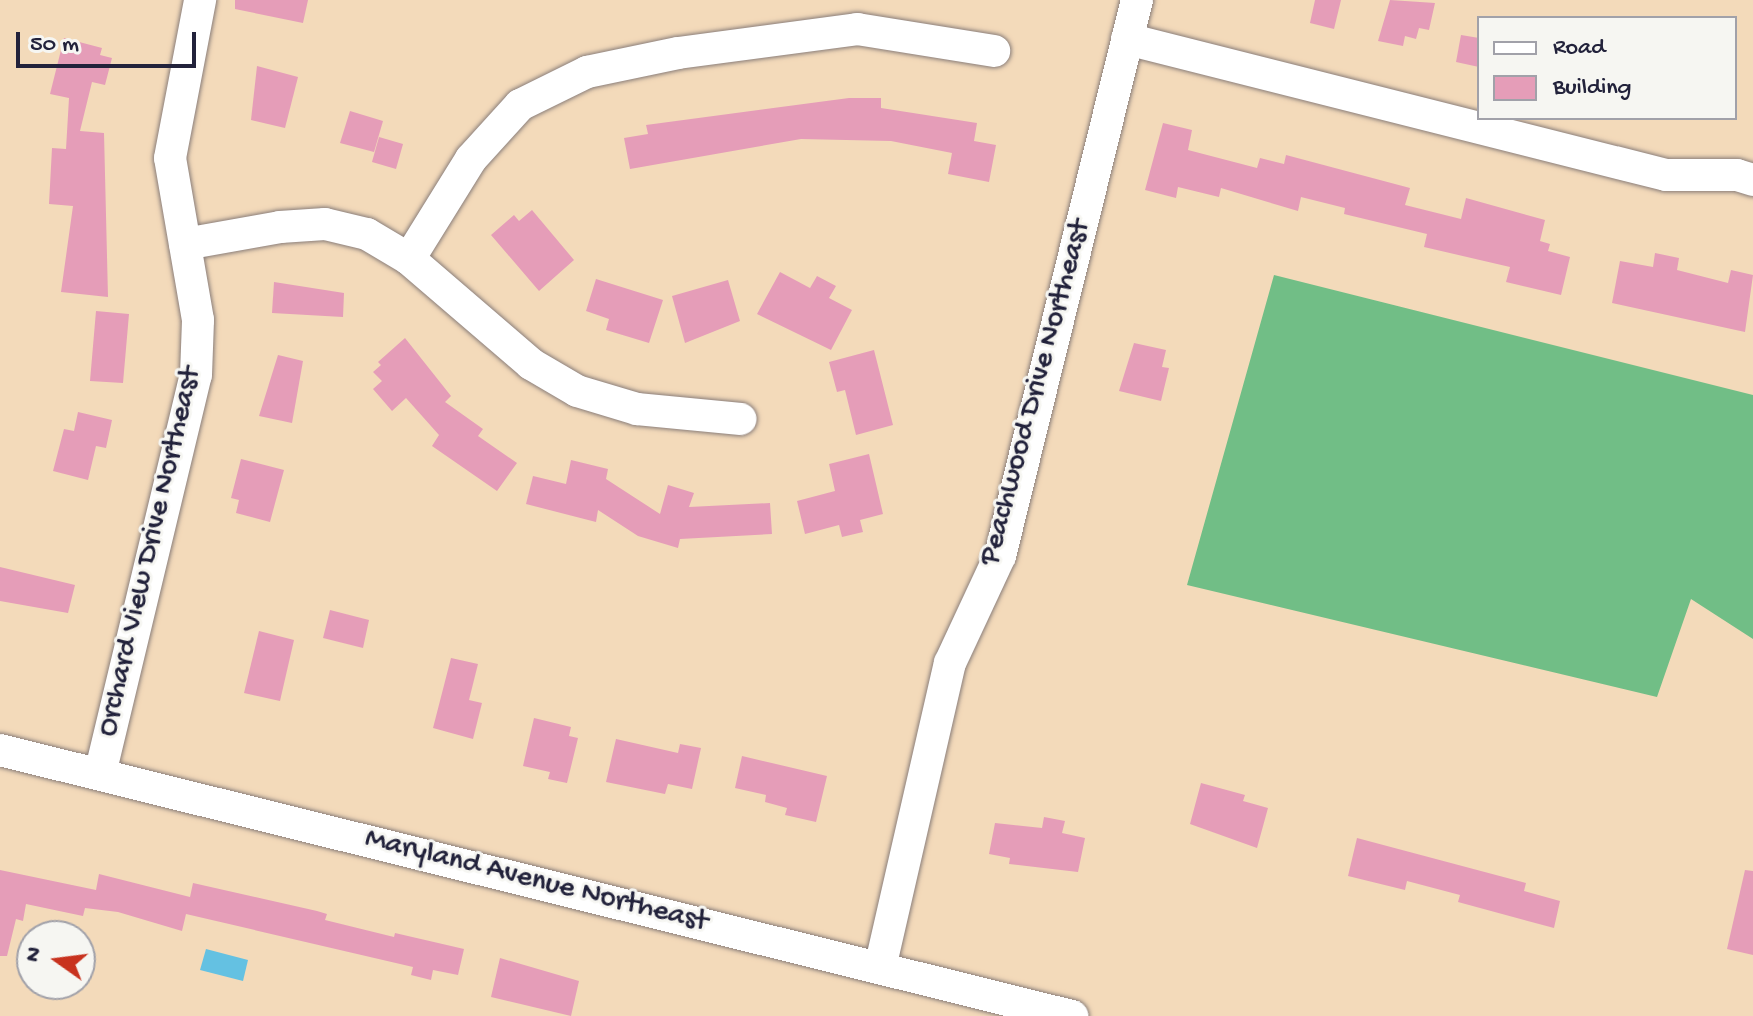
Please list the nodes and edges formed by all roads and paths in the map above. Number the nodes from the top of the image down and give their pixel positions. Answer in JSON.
{"nodes":[{"id":1,"x":200,"y":0,"type":"edge"},
{"id":2,"x":1137,"y":0,"type":"edge"},
{"id":3,"x":1127,"y":39,"type":"junction"},
{"id":4,"x":994,"y":51,"type":"dead end"},
{"id":5,"x":1745,"y":177,"type":"edge"},
{"id":6,"x":185,"y":244,"type":"junction"},
{"id":7,"x":409,"y":259,"type":"junction"},
{"id":8,"x":741,"y":419,"type":"dead end"},
{"id":9,"x":0,"y":750,"type":"edge"},
{"id":10,"x":100,"y":774,"type":"junction"},
{"id":11,"x":880,"y":968,"type":"junction"},
{"id":12,"x":1072,"y":1016,"type":"edge"}],
"edges":[{"from":1,"to":6,"type":"street","name":"Orchard View Drive Northeast"},
{"from":2,"to":3,"type":"street","name":"Peachwood Drive Northeast"},
{"from":3,"to":5,"type":"street"},
{"from":3,"to":11,"type":"street","name":"Peachwood Drive Northeast"},
{"from":4,"to":7,"type":"street"},
{"from":6,"to":7,"type":"street"},
{"from":6,"to":10,"type":"street","name":"Orchard View Drive Northeast"},
{"from":7,"to":8,"type":"street"},
{"from":9,"to":10,"type":"street","name":"Maryland Avenue Northeast"},
{"from":10,"to":11,"type":"street","name":"Maryland Avenue Northeast"},
{"from":11,"to":12,"type":"street","name":"Maryland Avenue Northeast"}]}
